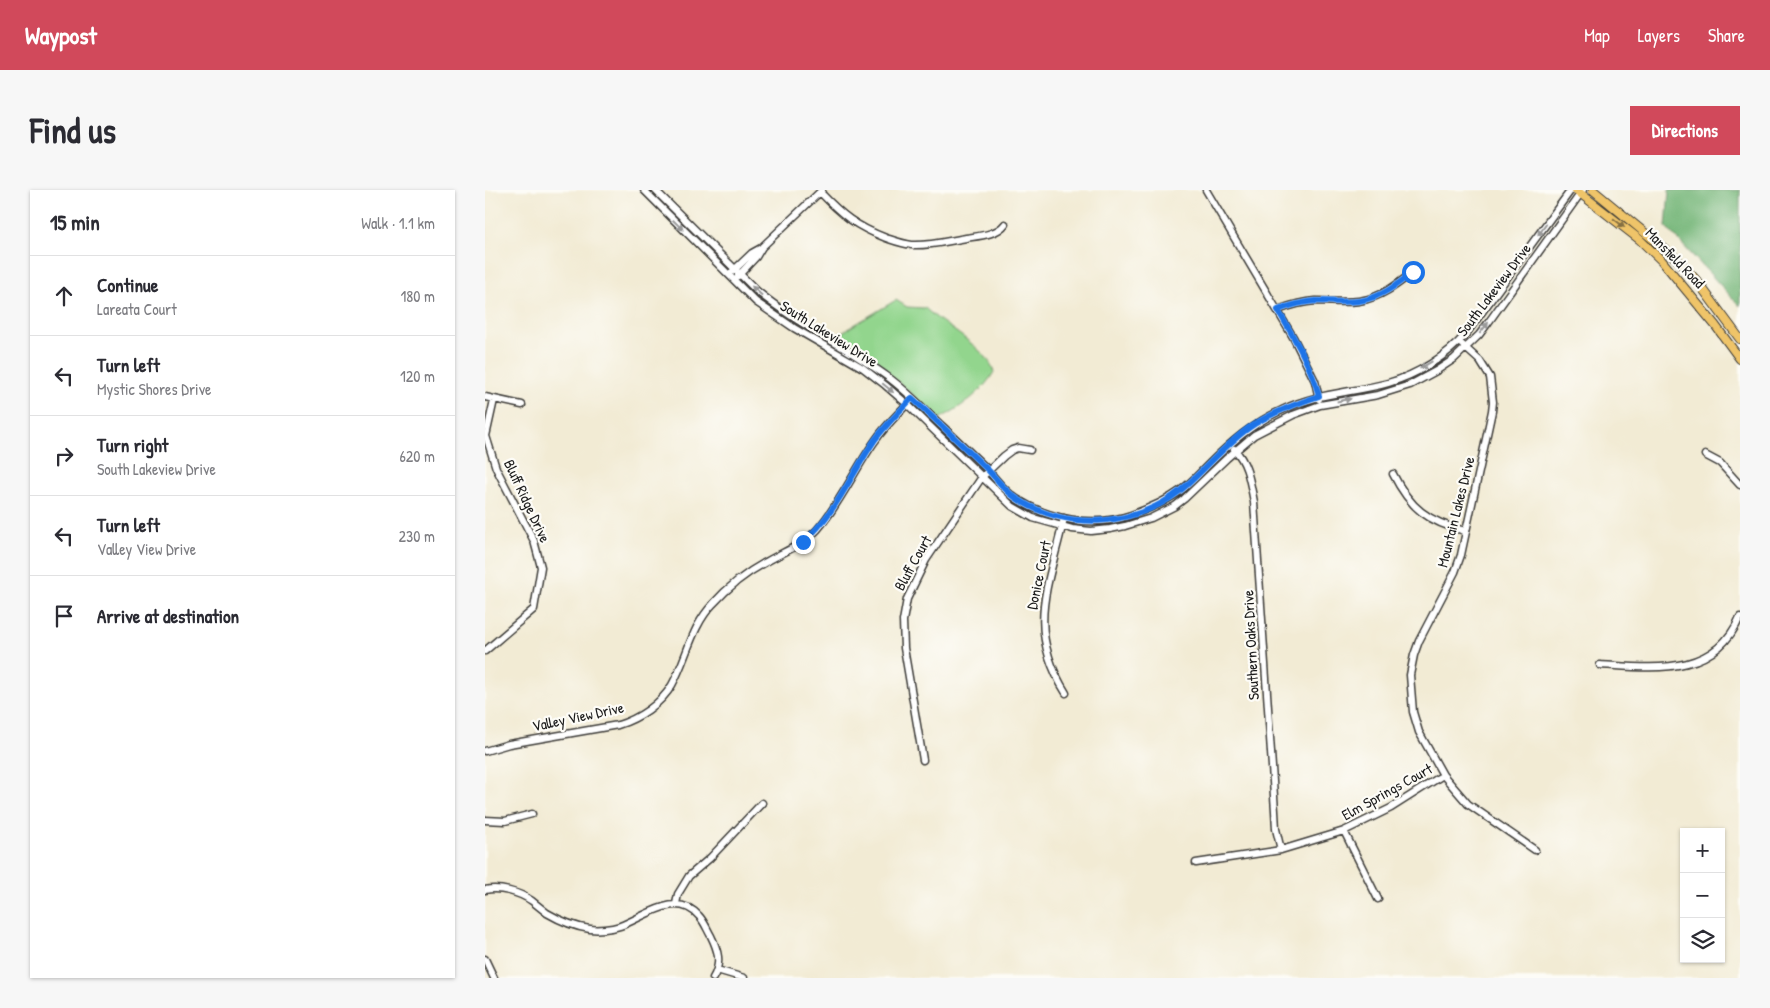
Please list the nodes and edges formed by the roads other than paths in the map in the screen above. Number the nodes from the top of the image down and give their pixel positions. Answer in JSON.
{"nodes":[{"id":1,"x":644,"y":190,"type":"edge"},
{"id":2,"x":655,"y":190,"type":"edge"},
{"id":3,"x":1206,"y":190,"type":"edge"},
{"id":4,"x":1571,"y":190,"type":"edge"},
{"id":5,"x":1593,"y":190,"type":"edge"},
{"id":6,"x":821,"y":191,"type":"edge"},
{"id":7,"x":1580,"y":191,"type":"edge"},
{"id":8,"x":1005,"y":224,"type":"dead end"},
{"id":9,"x":737,"y":272,"type":"junction"},
{"id":10,"x":1413,"y":272,"type":"dead end"},
{"id":11,"x":731,"y":278,"type":"junction"},
{"id":12,"x":1278,"y":310,"type":"junction"},
{"id":13,"x":825,"y":336,"type":"junction"},
{"id":14,"x":1740,"y":339,"type":"edge"},
{"id":15,"x":1459,"y":342,"type":"junction"},
{"id":16,"x":821,"y":344,"type":"junction"},
{"id":17,"x":1467,"y":347,"type":"junction"},
{"id":18,"x":1740,"y":359,"type":"edge"},
{"id":19,"x":1319,"y":396,"type":"junction"},
{"id":20,"x":485,"y":397,"type":"edge"},
{"id":21,"x":912,"y":398,"type":"junction"},
{"id":22,"x":494,"y":400,"type":"junction"},
{"id":23,"x":907,"y":404,"type":"junction"},
{"id":24,"x":522,"y":405,"type":"dead end"},
{"id":25,"x":1320,"y":405,"type":"junction"},
{"id":26,"x":1229,"y":445,"type":"junction"},
{"id":27,"x":1030,"y":450,"type":"dead end"},
{"id":28,"x":1235,"y":450,"type":"junction"},
{"id":29,"x":1705,"y":455,"type":"dead end"},
{"id":30,"x":989,"y":471,"type":"junction"},
{"id":31,"x":1393,"y":474,"type":"dead end"},
{"id":32,"x":981,"y":477,"type":"junction"},
{"id":33,"x":1740,"y":485,"type":"edge"},
{"id":34,"x":1064,"y":518,"type":"junction"},
{"id":35,"x":1062,"y":528,"type":"junction"},
{"id":36,"x":1465,"y":531,"type":"junction"},
{"id":37,"x":1740,"y":618,"type":"edge"},
{"id":38,"x":485,"y":651,"type":"edge"},
{"id":39,"x":1601,"y":665,"type":"dead end"},
{"id":40,"x":1066,"y":694,"type":"dead end"},
{"id":41,"x":485,"y":751,"type":"edge"},
{"id":42,"x":923,"y":760,"type":"dead end"},
{"id":43,"x":1443,"y":775,"type":"junction"},
{"id":44,"x":762,"y":803,"type":"dead end"},
{"id":45,"x":532,"y":814,"type":"dead end"},
{"id":46,"x":485,"y":820,"type":"edge"},
{"id":47,"x":1344,"y":831,"type":"junction"},
{"id":48,"x":1281,"y":850,"type":"junction"},
{"id":49,"x":1535,"y":850,"type":"dead end"},
{"id":50,"x":1196,"y":863,"type":"dead end"},
{"id":51,"x":485,"y":890,"type":"edge"},
{"id":52,"x":1378,"y":899,"type":"dead end"},
{"id":53,"x":676,"y":904,"type":"junction"},
{"id":54,"x":485,"y":959,"type":"edge"},
{"id":55,"x":717,"y":970,"type":"junction"},
{"id":56,"x":494,"y":978,"type":"edge"},
{"id":57,"x":713,"y":978,"type":"edge"},
{"id":58,"x":744,"y":978,"type":"edge"}],
"edges":[{"from":1,"to":11,"type":"street","name":"South Lakeview Drive","one_way":true},
{"from":2,"to":9,"type":"street","name":"South Lakeview Drive"},
{"from":3,"to":12,"type":"street"},
{"from":4,"to":15,"type":"street","name":"South Lakeview Drive","one_way":true},
{"from":5,"to":14,"type":"main road","name":"Mansfield Road"},
{"from":6,"to":8,"type":"street"},
{"from":6,"to":9,"type":"street"},
{"from":17,"to":7,"type":"street","name":"South Lakeview Drive","one_way":true},
{"from":7,"to":18,"type":"main road","name":"Mansfield Road","one_way":true},
{"from":9,"to":11,"type":"street"},
{"from":13,"to":9,"type":"street","name":"South Lakeview Drive","one_way":true},
{"from":10,"to":12,"type":"street"},
{"from":11,"to":16,"type":"street","name":"South Lakeview Drive"},
{"from":12,"to":19,"type":"street"},
{"from":13,"to":16,"type":"street"},
{"from":13,"to":21,"type":"street","name":"South Lakeview Drive"},
{"from":15,"to":17,"type":"street","name":"Mountain Lakes Drive"},
{"from":15,"to":19,"type":"street","name":"South Lakeview Drive","one_way":true},
{"from":16,"to":23,"type":"street","name":"South Lakeview Drive","one_way":true},
{"from":25,"to":17,"type":"street","name":"South Lakeview Drive","one_way":true},
{"from":17,"to":36,"type":"street","name":"Mountain Lakes Drive"},
{"from":19,"to":25,"type":"street"},
{"from":19,"to":26,"type":"street","name":"South Lakeview Drive"},
{"from":20,"to":22,"type":"street"},
{"from":21,"to":23,"type":"street","name":"Valley View Drive"},
{"from":21,"to":30,"type":"street","name":"South Lakeview Drive"},
{"from":22,"to":24,"type":"street"},
{"from":22,"to":38,"type":"street","name":"Bluff Ridge Drive"},
{"from":23,"to":32,"type":"street","name":"South Lakeview Drive"},
{"from":23,"to":41,"type":"street","name":"Valley View Drive"},
{"from":25,"to":28,"type":"street","name":"South Lakeview Drive"},
{"from":26,"to":28,"type":"street","name":"Southern Oaks Drive"},
{"from":26,"to":34,"type":"street","name":"South Lakeview Drive"},
{"from":27,"to":30,"type":"street","name":"Bluff Court"},
{"from":28,"to":35,"type":"street","name":"South Lakeview Drive"},
{"from":28,"to":48,"type":"street","name":"Southern Oaks Drive"},
{"from":29,"to":33,"type":"street"},
{"from":30,"to":32,"type":"street","name":"Bluff Court"},
{"from":30,"to":34,"type":"street","name":"South Lakeview Drive"},
{"from":31,"to":36,"type":"street"},
{"from":32,"to":35,"type":"street","name":"South Lakeview Drive"},
{"from":32,"to":42,"type":"street","name":"Bluff Court"},
{"from":34,"to":35,"type":"street","name":"Donice Court"},
{"from":35,"to":40,"type":"street","name":"Donice Court"},
{"from":36,"to":43,"type":"street","name":"Mountain Lakes Drive"},
{"from":37,"to":39,"type":"street"},
{"from":43,"to":47,"type":"street","name":"Elm Springs Court"},
{"from":43,"to":49,"type":"street","name":"Mountain Lakes Drive"},
{"from":44,"to":53,"type":"street"},
{"from":45,"to":46,"type":"street"},
{"from":47,"to":48,"type":"street","name":"Elm Springs Court"},
{"from":47,"to":52,"type":"street"},
{"from":48,"to":50,"type":"street","name":"Elm Springs Court"},
{"from":51,"to":53,"type":"street"},
{"from":53,"to":55,"type":"street"},
{"from":54,"to":56,"type":"street"},
{"from":55,"to":57,"type":"street"},
{"from":55,"to":58,"type":"street"}]}
